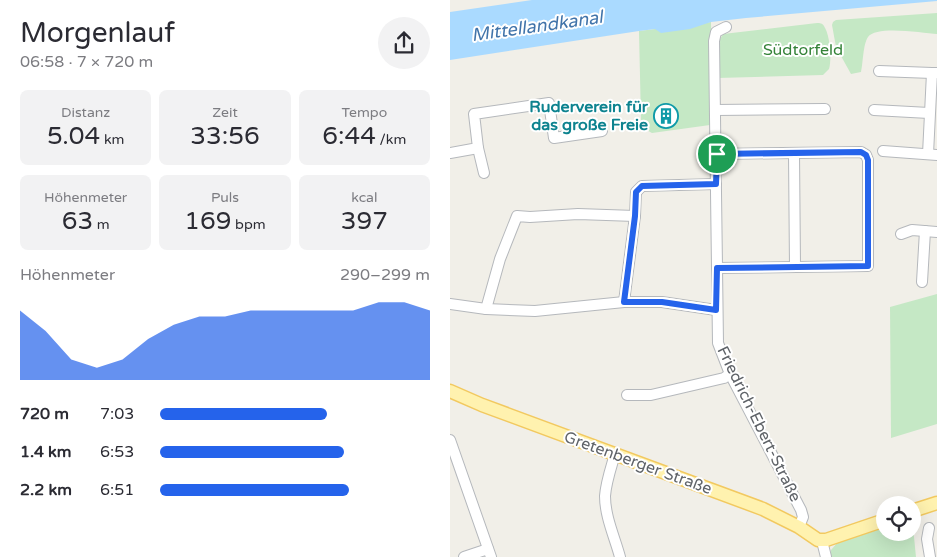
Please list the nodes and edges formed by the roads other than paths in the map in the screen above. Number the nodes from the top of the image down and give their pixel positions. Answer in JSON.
{"nodes":[{"id":1,"x":726,"y":27,"type":"dead end"},
{"id":2,"x":879,"y":71,"type":"dead end"},
{"id":3,"x":934,"y":73,"type":"edge"},
{"id":4,"x":825,"y":109,"type":"dead end"},
{"id":5,"x":714,"y":110,"type":"junction"},
{"id":6,"x":874,"y":110,"type":"dead end"},
{"id":7,"x":929,"y":113,"type":"junction"},
{"id":8,"x":602,"y":131,"type":"dead end"},
{"id":9,"x":478,"y":148,"type":"junction"},
{"id":10,"x":884,"y":151,"type":"dead end"},
{"id":11,"x":450,"y":152,"type":"edge"},
{"id":12,"x":794,"y":153,"type":"junction"},
{"id":13,"x":717,"y":154,"type":"junction"},
{"id":14,"x":932,"y":154,"type":"edge"},
{"id":15,"x":484,"y":173,"type":"dead end"},
{"id":16,"x":716,"y":184,"type":"junction"},
{"id":17,"x":635,"y":216,"type":"junction"},
{"id":18,"x":925,"y":231,"type":"junction"},
{"id":19,"x":937,"y":232,"type":"edge"},
{"id":20,"x":901,"y":234,"type":"dead end"},
{"id":21,"x":795,"y":266,"type":"junction"},
{"id":22,"x":717,"y":268,"type":"junction"},
{"id":23,"x":922,"y":282,"type":"dead end"},
{"id":24,"x":624,"y":302,"type":"junction"},
{"id":25,"x":450,"y":304,"type":"edge"},
{"id":26,"x":486,"y":309,"type":"junction"},
{"id":27,"x":716,"y":310,"type":"junction"},
{"id":28,"x":730,"y":374,"type":"junction"},
{"id":29,"x":450,"y":391,"type":"edge"},
{"id":30,"x":627,"y":395,"type":"dead end"},
{"id":31,"x":450,"y":440,"type":"edge"},
{"id":32,"x":615,"y":454,"type":"junction"},
{"id":33,"x":937,"y":503,"type":"edge"},
{"id":34,"x":921,"y":508,"type":"edge"},
{"id":35,"x":876,"y":523,"type":"edge"},
{"id":36,"x":799,"y":527,"type":"junction"},
{"id":37,"x":930,"y":528,"type":"dead end"},
{"id":38,"x":822,"y":541,"type":"junction"},
{"id":39,"x":490,"y":553,"type":"edge"},
{"id":40,"x":464,"y":557,"type":"edge"},
{"id":41,"x":620,"y":557,"type":"edge"},
{"id":42,"x":826,"y":557,"type":"edge"},
{"id":43,"x":930,"y":557,"type":"edge"}],
"edges":[{"from":1,"to":5,"type":"street","name":"Friedrich-Ebert-Straße"},
{"from":2,"to":3,"type":"street"},
{"from":3,"to":7,"type":"street"},
{"from":4,"to":5,"type":"street"},
{"from":5,"to":13,"type":"street","name":"Friedrich-Ebert-Straße"},
{"from":6,"to":7,"type":"street"},
{"from":7,"to":14,"type":"street"},
{"from":8,"to":9,"type":"street"},
{"from":9,"to":11,"type":"street"},
{"from":9,"to":15,"type":"street"},
{"from":10,"to":14,"type":"street"},
{"from":12,"to":13,"type":"street"},
{"from":12,"to":21,"type":"street"},
{"from":12,"to":21,"type":"street"},
{"from":13,"to":16,"type":"street","name":"Friedrich-Ebert-Straße"},
{"from":16,"to":17,"type":"street"},
{"from":16,"to":22,"type":"street","name":"Friedrich-Ebert-Straße"},
{"from":17,"to":24,"type":"street"},
{"from":17,"to":26,"type":"street"},
{"from":18,"to":19,"type":"street"},
{"from":18,"to":20,"type":"street"},
{"from":18,"to":23,"type":"street"},
{"from":21,"to":22,"type":"street"},
{"from":22,"to":27,"type":"street","name":"Friedrich-Ebert-Straße"},
{"from":24,"to":26,"type":"street"},
{"from":24,"to":27,"type":"street"},
{"from":25,"to":26,"type":"street"},
{"from":27,"to":28,"type":"street","name":"Friedrich-Ebert-Straße"},
{"from":28,"to":30,"type":"street"},
{"from":28,"to":36,"type":"street","name":"Friedrich-Ebert-Straße"},
{"from":29,"to":32,"type":"main road","name":"Gretenberger Straße"},
{"from":31,"to":39,"type":"street"},
{"from":32,"to":36,"type":"main road","name":"Gretenberger Straße"},
{"from":32,"to":41,"type":"street"},
{"from":33,"to":34,"type":"main road"},
{"from":35,"to":38,"type":"main road"},
{"from":36,"to":38,"type":"main road","name":"Gretenberger Straße"},
{"from":37,"to":43,"type":"street"},
{"from":38,"to":42,"type":"street"},
{"from":39,"to":40,"type":"street"}]}
